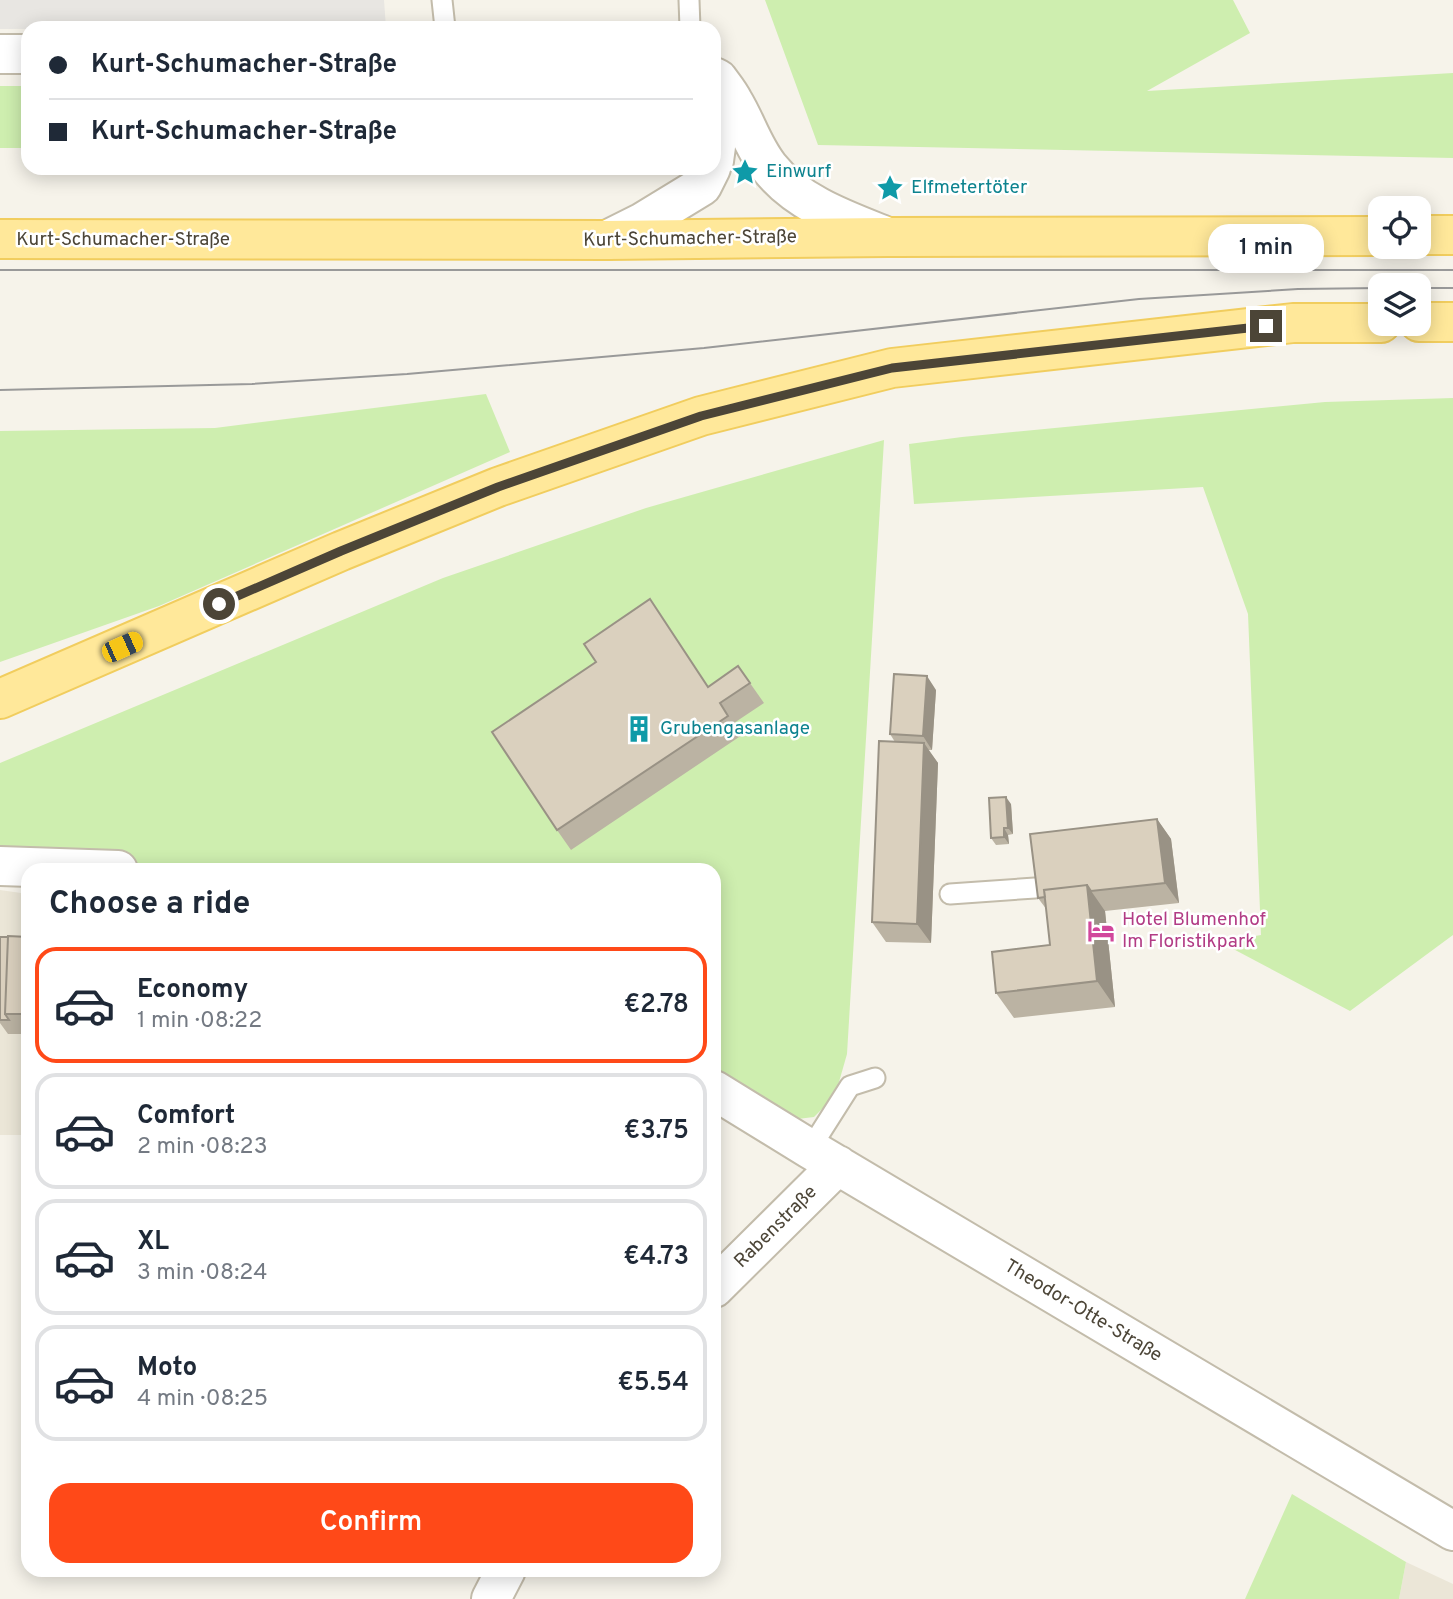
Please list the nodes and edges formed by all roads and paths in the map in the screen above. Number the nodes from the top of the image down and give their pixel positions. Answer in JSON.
{"nodes":[{"id":1,"x":442,"y":0,"type":"edge"},
{"id":2,"x":689,"y":0,"type":"edge"},
{"id":3,"x":444,"y":21,"type":"edge"},
{"id":4,"x":690,"y":21,"type":"edge"},
{"id":5,"x":0,"y":54,"type":"edge"},
{"id":6,"x":21,"y":54,"type":"edge"},
{"id":7,"x":721,"y":83,"type":"edge"},
{"id":8,"x":708,"y":175,"type":"edge"},
{"id":9,"x":1431,"y":235,"type":"edge"},
{"id":10,"x":1453,"y":235,"type":"edge"},
{"id":11,"x":1368,"y":236,"type":"edge"},
{"id":12,"x":888,"y":237,"type":"junction"},
{"id":13,"x":0,"y":239,"type":"edge"},
{"id":14,"x":607,"y":240,"type":"junction"},
{"id":15,"x":1431,"y":322,"type":"edge"},
{"id":16,"x":1453,"y":322,"type":"edge"},
{"id":17,"x":1368,"y":323,"type":"edge"},
{"id":18,"x":0,"y":699,"type":"edge"},
{"id":19,"x":0,"y":866,"type":"edge"},
{"id":20,"x":21,"y":867,"type":"edge"},
{"id":21,"x":1035,"y":888,"type":"edge"},
{"id":22,"x":950,"y":894,"type":"dead end"},
{"id":23,"x":875,"y":1078,"type":"dead end"},
{"id":24,"x":721,"y":1094,"type":"edge"},
{"id":25,"x":824,"y":1157,"type":"junction"},
{"id":26,"x":721,"y":1280,"type":"edge"},
{"id":27,"x":1453,"y":1531,"type":"edge"},
{"id":28,"x":502,"y":1577,"type":"edge"},
{"id":29,"x":491,"y":1599,"type":"edge"}],
"edges":[{"from":1,"to":3,"type":"lane"},
{"from":2,"to":4,"type":"lane"},
{"from":5,"to":6,"type":"street"},
{"from":7,"to":12,"type":"street"},
{"from":8,"to":14,"type":"street"},
{"from":9,"to":10,"type":"main road"},
{"from":11,"to":12,"type":"main road","name":"Kurt-Schumacher-Straße"},
{"from":12,"to":14,"type":"main road","name":"Kurt-Schumacher-Straße"},
{"from":13,"to":14,"type":"main road","name":"Kurt-Schumacher-Straße"},
{"from":15,"to":16,"type":"main road"},
{"from":17,"to":18,"type":"main road"},
{"from":19,"to":20,"type":"street"},
{"from":21,"to":22,"type":"lane"},
{"from":23,"to":25,"type":"lane"},
{"from":24,"to":25,"type":"street","name":"Theodor-Otte-Straße"},
{"from":25,"to":26,"type":"street","name":"Rabenstraße"},
{"from":25,"to":27,"type":"street","name":"Theodor-Otte-Straße"},
{"from":28,"to":29,"type":"street"}]}
